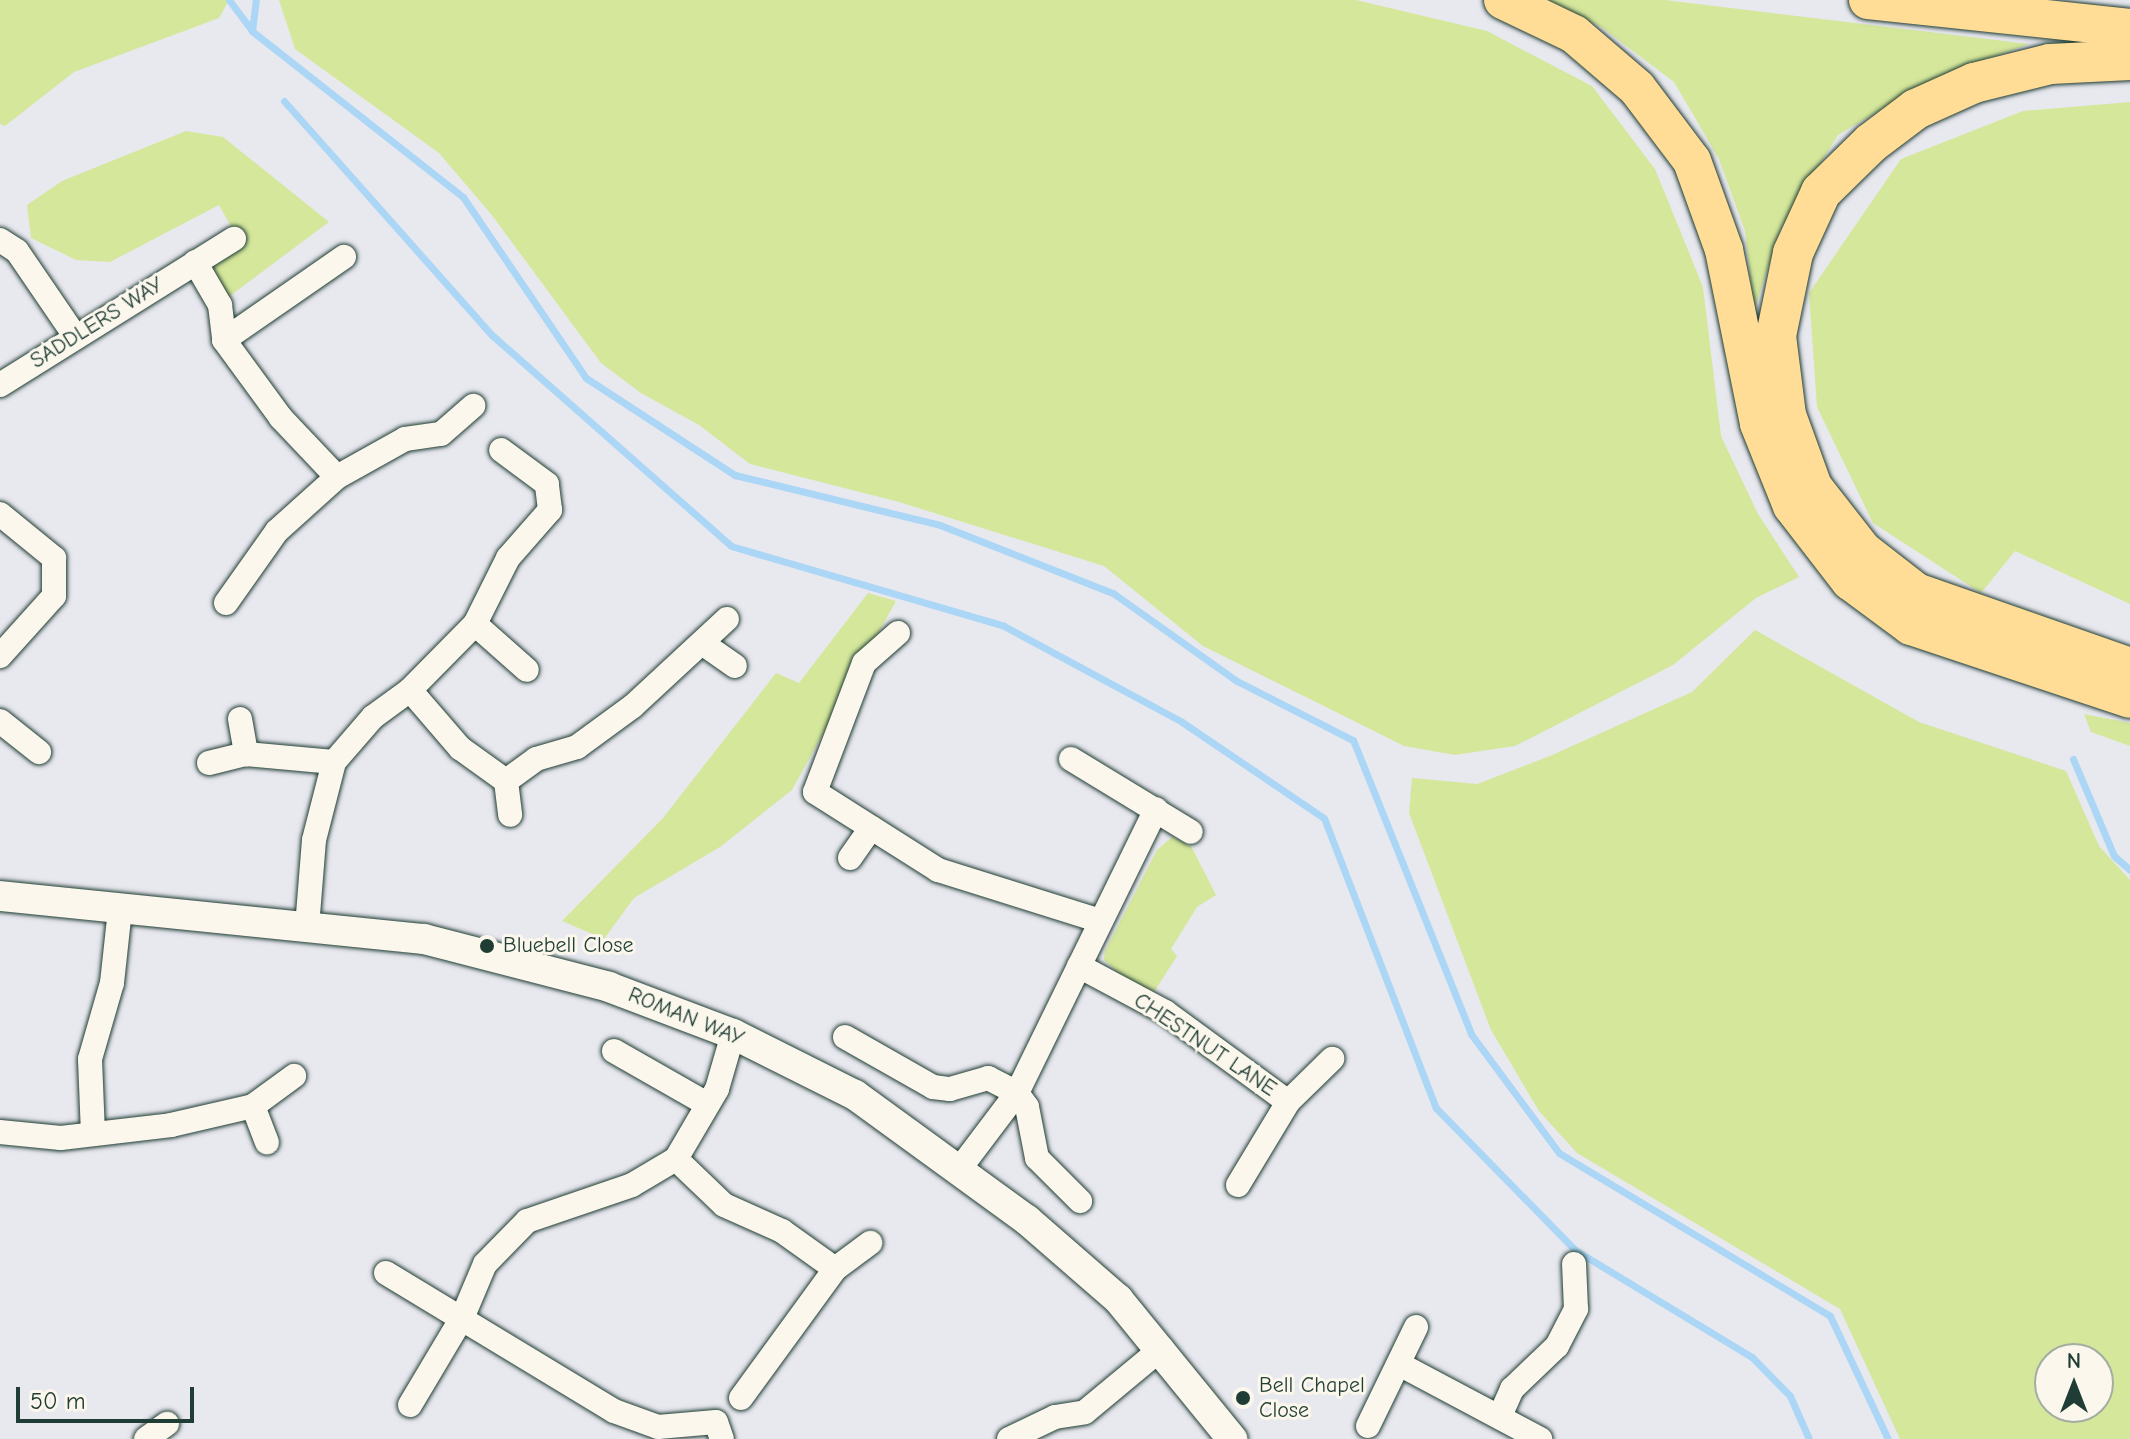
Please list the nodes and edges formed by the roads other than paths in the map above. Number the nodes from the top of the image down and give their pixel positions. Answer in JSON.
{"nodes":[{"id":1,"x":1503,"y":0,"type":"edge"},
{"id":2,"x":1868,"y":0,"type":"edge"},
{"id":3,"x":2130,"y":28,"type":"edge"},
{"id":4,"x":2130,"y":60,"type":"edge"},
{"id":5,"x":234,"y":239,"type":"dead end"},
{"id":6,"x":0,"y":240,"type":"edge"},
{"id":7,"x":344,"y":257,"type":"dead end"},
{"id":8,"x":195,"y":262,"type":"junction"},
{"id":9,"x":75,"y":336,"type":"junction"},
{"id":10,"x":224,"y":340,"type":"junction"},
{"id":11,"x":0,"y":385,"type":"edge"},
{"id":12,"x":473,"y":406,"type":"dead end"},
{"id":13,"x":501,"y":450,"type":"dead end"},
{"id":14,"x":337,"y":477,"type":"junction"},
{"id":15,"x":0,"y":514,"type":"edge"},
{"id":16,"x":226,"y":603,"type":"dead end"},
{"id":17,"x":727,"y":619,"type":"dead end"},
{"id":18,"x":475,"y":624,"type":"junction"},
{"id":19,"x":898,"y":633,"type":"dead end"},
{"id":20,"x":702,"y":643,"type":"junction"},
{"id":21,"x":0,"y":656,"type":"edge"},
{"id":22,"x":735,"y":666,"type":"dead end"},
{"id":23,"x":2130,"y":668,"type":"edge"},
{"id":24,"x":527,"y":670,"type":"dead end"},
{"id":25,"x":410,"y":690,"type":"junction"},
{"id":26,"x":2130,"y":699,"type":"edge"},
{"id":27,"x":240,"y":719,"type":"dead end"},
{"id":28,"x":0,"y":721,"type":"edge"},
{"id":29,"x":39,"y":752,"type":"dead end"},
{"id":30,"x":246,"y":754,"type":"junction"},
{"id":31,"x":1071,"y":759,"type":"dead end"},
{"id":32,"x":334,"y":762,"type":"junction"},
{"id":33,"x":209,"y":763,"type":"dead end"},
{"id":34,"x":506,"y":781,"type":"junction"},
{"id":35,"x":1156,"y":809,"type":"junction"},
{"id":36,"x":510,"y":815,"type":"dead end"},
{"id":37,"x":871,"y":828,"type":"junction"},
{"id":38,"x":1191,"y":832,"type":"dead end"},
{"id":39,"x":850,"y":858,"type":"dead end"},
{"id":40,"x":0,"y":896,"type":"edge"},
{"id":41,"x":120,"y":909,"type":"junction"},
{"id":42,"x":1098,"y":920,"type":"junction"},
{"id":43,"x":307,"y":927,"type":"junction"},
{"id":44,"x":1079,"y":966,"type":"junction"},
{"id":45,"x":733,"y":1034,"type":"junction"},
{"id":46,"x":845,"y":1037,"type":"dead end"},
{"id":47,"x":614,"y":1051,"type":"dead end"},
{"id":48,"x":1332,"y":1059,"type":"dead end"},
{"id":49,"x":294,"y":1076,"type":"dead end"},
{"id":50,"x":1017,"y":1093,"type":"junction"},
{"id":51,"x":1288,"y":1102,"type":"junction"},
{"id":52,"x":707,"y":1104,"type":"junction"},
{"id":53,"x":253,"y":1106,"type":"junction"},
{"id":54,"x":0,"y":1132,"type":"edge"},
{"id":55,"x":93,"y":1134,"type":"junction"},
{"id":56,"x":267,"y":1142,"type":"dead end"},
{"id":57,"x":676,"y":1159,"type":"junction"},
{"id":58,"x":961,"y":1167,"type":"junction"},
{"id":59,"x":1238,"y":1185,"type":"dead end"},
{"id":60,"x":1080,"y":1201,"type":"dead end"},
{"id":61,"x":870,"y":1243,"type":"dead end"},
{"id":62,"x":1574,"y":1264,"type":"dead end"},
{"id":63,"x":835,"y":1269,"type":"junction"},
{"id":64,"x":386,"y":1273,"type":"dead end"},
{"id":65,"x":463,"y":1316,"type":"junction"},
{"id":66,"x":1416,"y":1327,"type":"dead end"},
{"id":67,"x":1162,"y":1348,"type":"junction"},
{"id":68,"x":1399,"y":1364,"type":"junction"},
{"id":69,"x":741,"y":1398,"type":"dead end"},
{"id":70,"x":410,"y":1405,"type":"dead end"},
{"id":71,"x":1500,"y":1416,"type":"junction"},
{"id":72,"x":167,"y":1424,"type":"dead end"},
{"id":73,"x":1368,"y":1426,"type":"dead end"},
{"id":74,"x":146,"y":1439,"type":"edge"},
{"id":75,"x":722,"y":1439,"type":"edge"},
{"id":76,"x":1009,"y":1439,"type":"edge"},
{"id":77,"x":1232,"y":1439,"type":"edge"},
{"id":78,"x":1540,"y":1439,"type":"edge"}],
"edges":[{"from":1,"to":26,"type":"main road"},
{"from":2,"to":3,"type":"main road"},
{"from":4,"to":23,"type":"highway"},
{"from":5,"to":8,"type":"street","name":"SADDLERS WAY"},
{"from":6,"to":9,"type":"street"},
{"from":7,"to":10,"type":"street"},
{"from":8,"to":9,"type":"street","name":"SADDLERS WAY"},
{"from":8,"to":10,"type":"street"},
{"from":9,"to":11,"type":"street","name":"SADDLERS WAY"},
{"from":10,"to":14,"type":"street"},
{"from":12,"to":14,"type":"street"},
{"from":13,"to":18,"type":"street"},
{"from":14,"to":16,"type":"street"},
{"from":15,"to":21,"type":"street"},
{"from":17,"to":20,"type":"street"},
{"from":18,"to":24,"type":"street"},
{"from":18,"to":25,"type":"street"},
{"from":19,"to":37,"type":"street"},
{"from":20,"to":22,"type":"street"},
{"from":20,"to":34,"type":"street"},
{"from":25,"to":32,"type":"street"},
{"from":25,"to":34,"type":"street"},
{"from":27,"to":30,"type":"street"},
{"from":28,"to":29,"type":"street"},
{"from":30,"to":32,"type":"street"},
{"from":30,"to":33,"type":"street"},
{"from":31,"to":35,"type":"street"},
{"from":32,"to":43,"type":"street"},
{"from":34,"to":36,"type":"street"},
{"from":35,"to":38,"type":"street"},
{"from":35,"to":42,"type":"street"},
{"from":37,"to":39,"type":"street"},
{"from":37,"to":42,"type":"street"},
{"from":40,"to":41,"type":"street","name":"ROMAN WAY"},
{"from":41,"to":43,"type":"street","name":"ROMAN WAY"},
{"from":41,"to":55,"type":"street"},
{"from":42,"to":44,"type":"street"},
{"from":43,"to":45,"type":"street","name":"ROMAN WAY"},
{"from":44,"to":50,"type":"street"},
{"from":44,"to":51,"type":"street","name":"CHESTNUT LANE"},
{"from":45,"to":52,"type":"street"},
{"from":45,"to":58,"type":"street","name":"ROMAN WAY"},
{"from":46,"to":50,"type":"street"},
{"from":47,"to":52,"type":"street"},
{"from":48,"to":51,"type":"street","name":"CHESTNUT LANE"},
{"from":49,"to":53,"type":"street"},
{"from":50,"to":58,"type":"street"},
{"from":50,"to":60,"type":"street"},
{"from":51,"to":59,"type":"street","name":"CHESTNUT LANE"},
{"from":52,"to":57,"type":"street"},
{"from":53,"to":55,"type":"street"},
{"from":53,"to":56,"type":"street"},
{"from":54,"to":55,"type":"street"},
{"from":57,"to":63,"type":"street"},
{"from":57,"to":65,"type":"street"},
{"from":58,"to":67,"type":"street","name":"ROMAN WAY"},
{"from":61,"to":63,"type":"street"},
{"from":62,"to":71,"type":"street"},
{"from":63,"to":69,"type":"street"},
{"from":64,"to":65,"type":"street"},
{"from":65,"to":70,"type":"street"},
{"from":65,"to":75,"type":"street"},
{"from":66,"to":68,"type":"street"},
{"from":67,"to":76,"type":"street"},
{"from":67,"to":77,"type":"street","name":"ROMAN WAY"},
{"from":68,"to":71,"type":"street"},
{"from":68,"to":73,"type":"street"},
{"from":71,"to":78,"type":"street"},
{"from":72,"to":74,"type":"street"}]}
